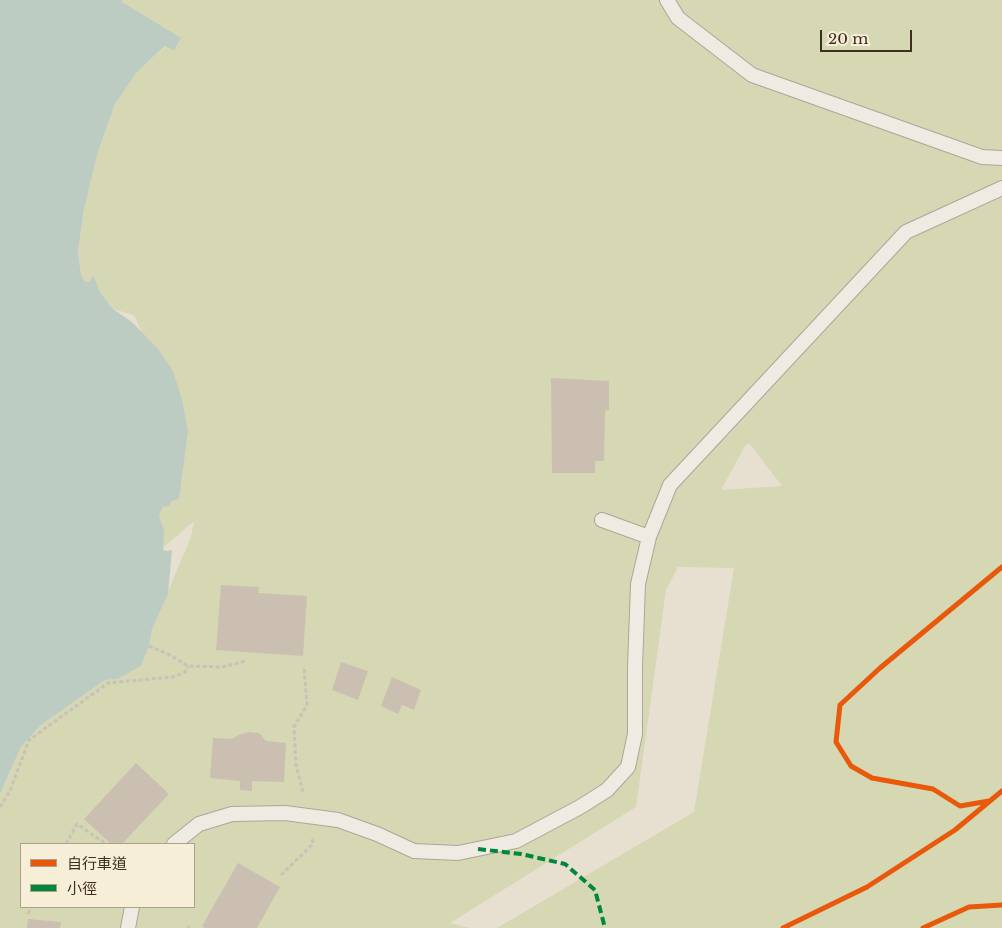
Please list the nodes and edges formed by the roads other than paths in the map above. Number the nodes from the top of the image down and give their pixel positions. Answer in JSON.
{"nodes":[{"id":1,"x":667,"y":0,"type":"edge"},
{"id":2,"x":1002,"y":158,"type":"edge"},
{"id":3,"x":1002,"y":188,"type":"edge"},
{"id":4,"x":602,"y":520,"type":"dead end"},
{"id":5,"x":648,"y":537,"type":"junction"},
{"id":6,"x":175,"y":843,"type":"edge"},
{"id":7,"x":132,"y":908,"type":"edge"},
{"id":8,"x":128,"y":928,"type":"edge"}],
"edges":[{"from":1,"to":2,"type":"lane"},
{"from":3,"to":5,"type":"lane"},
{"from":4,"to":5,"type":"lane"},
{"from":5,"to":6,"type":"lane"},
{"from":7,"to":8,"type":"lane"}]}
